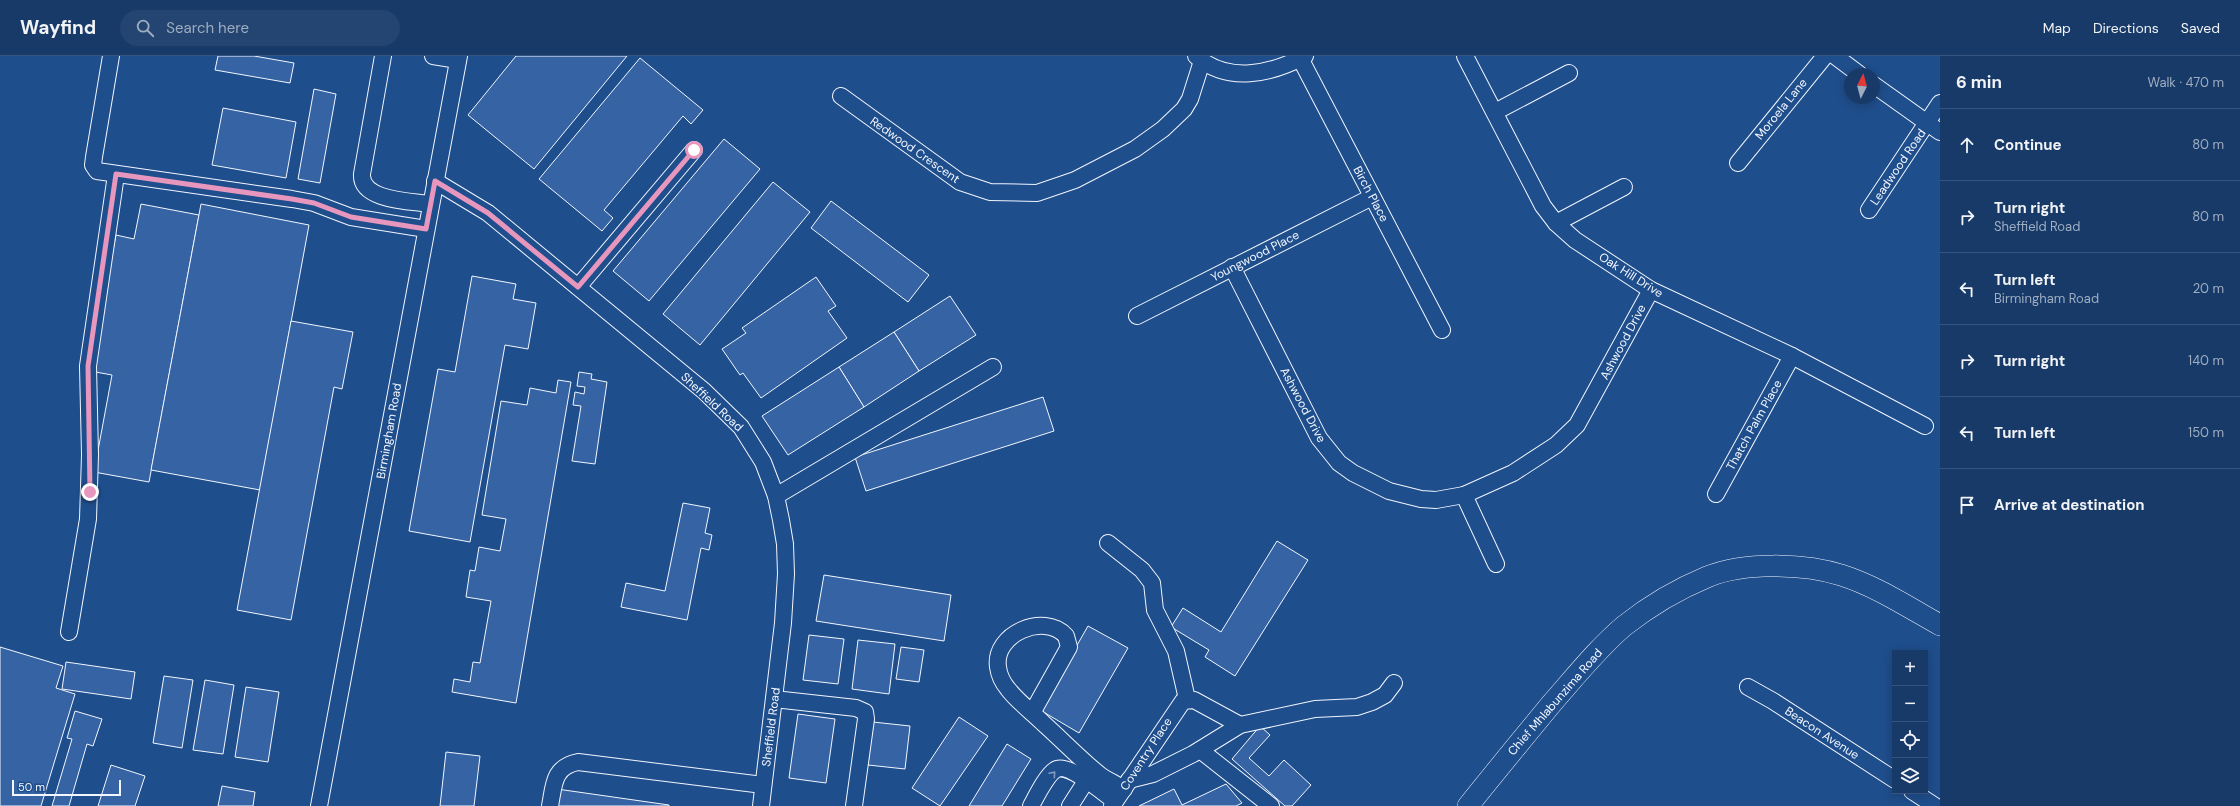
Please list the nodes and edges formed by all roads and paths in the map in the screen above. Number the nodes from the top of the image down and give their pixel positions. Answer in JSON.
{"nodes":[{"id":1,"x":111,"y":56,"type":"edge"},
{"id":2,"x":383,"y":56,"type":"edge"},
{"id":3,"x":434,"y":56,"type":"edge"},
{"id":4,"x":1465,"y":56,"type":"edge"},
{"id":5,"x":1825,"y":56,"type":"edge"},
{"id":6,"x":1835,"y":56,"type":"edge"},
{"id":7,"x":1302,"y":57,"type":"edge"},
{"id":8,"x":458,"y":58,"type":"edge"},
{"id":9,"x":1199,"y":59,"type":"edge"},
{"id":10,"x":1851,"y":68,"type":"edge"},
{"id":11,"x":1569,"y":73,"type":"dead end"},
{"id":12,"x":1880,"y":89,"type":"edge"},
{"id":13,"x":840,"y":96,"type":"dead end"},
{"id":14,"x":1940,"y":103,"type":"edge"},
{"id":15,"x":1494,"y":112,"type":"junction"},
{"id":16,"x":1927,"y":123,"type":"junction"},
{"id":17,"x":1940,"y":132,"type":"edge"},
{"id":18,"x":694,"y":150,"type":"dead end"},
{"id":19,"x":1738,"y":163,"type":"dead end"},
{"id":20,"x":116,"y":174,"type":"junction"},
{"id":21,"x":435,"y":181,"type":"junction"},
{"id":22,"x":1624,"y":187,"type":"dead end"},
{"id":23,"x":1372,"y":197,"type":"junction"},
{"id":24,"x":430,"y":204,"type":"junction"},
{"id":25,"x":1869,"y":210,"type":"dead end"},
{"id":26,"x":1556,"y":223,"type":"junction"},
{"id":27,"x":426,"y":229,"type":"junction"},
{"id":28,"x":1232,"y":267,"type":"junction"},
{"id":29,"x":578,"y":287,"type":"junction"},
{"id":30,"x":1651,"y":290,"type":"junction"},
{"id":31,"x":1137,"y":316,"type":"dead end"},
{"id":32,"x":1442,"y":330,"type":"dead end"},
{"id":33,"x":1792,"y":356,"type":"junction"},
{"id":34,"x":994,"y":367,"type":"dead end"},
{"id":35,"x":1925,"y":426,"type":"dead end"},
{"id":36,"x":1716,"y":494,"type":"dead end"},
{"id":37,"x":1464,"y":495,"type":"junction"},
{"id":38,"x":776,"y":496,"type":"junction"},
{"id":39,"x":1108,"y":543,"type":"dead end"},
{"id":40,"x":1496,"y":564,"type":"dead end"},
{"id":41,"x":1940,"y":625,"type":"edge"},
{"id":42,"x":69,"y":632,"type":"dead end"},
{"id":43,"x":1394,"y":683,"type":"dead end"},
{"id":44,"x":1748,"y":687,"type":"dead end"},
{"id":45,"x":774,"y":698,"type":"junction"},
{"id":46,"x":1183,"y":701,"type":"junction"},
{"id":47,"x":1032,"y":713,"type":"junction"},
{"id":48,"x":1240,"y":725,"type":"junction"},
{"id":49,"x":1200,"y":750,"type":"junction"},
{"id":50,"x":1892,"y":778,"type":"edge"},
{"id":51,"x":1086,"y":781,"type":"junction"},
{"id":52,"x":763,"y":785,"type":"junction"},
{"id":53,"x":1120,"y":794,"type":"edge"},
{"id":54,"x":1917,"y":794,"type":"edge"},
{"id":55,"x":319,"y":806,"type":"edge"},
{"id":56,"x":550,"y":806,"type":"edge"},
{"id":57,"x":761,"y":806,"type":"edge"},
{"id":58,"x":854,"y":806,"type":"edge"},
{"id":59,"x":1030,"y":806,"type":"edge"},
{"id":60,"x":1070,"y":806,"type":"edge"},
{"id":61,"x":1271,"y":806,"type":"edge"},
{"id":62,"x":1468,"y":806,"type":"edge"},
{"id":63,"x":1935,"y":806,"type":"edge"}],
"edges":[{"from":1,"to":20,"type":"street"},
{"from":2,"to":24,"type":"street"},
{"from":3,"to":8,"type":"street"},
{"from":4,"to":15,"type":"street","name":"Oak Hill Drive"},
{"from":5,"to":19,"type":"street","name":"Moroela Lane"},
{"from":6,"to":10,"type":"street"},
{"from":7,"to":9,"type":"street"},
{"from":7,"to":23,"type":"street","name":"Birch Place"},
{"from":8,"to":21,"type":"street","name":"Birmingham Road"},
{"from":9,"to":13,"type":"street","name":"Redwood Crescent"},
{"from":11,"to":15,"type":"street"},
{"from":12,"to":16,"type":"street"},
{"from":14,"to":16,"type":"street","name":"Leadwood Road"},
{"from":15,"to":26,"type":"street","name":"Oak Hill Drive"},
{"from":16,"to":17,"type":"street"},
{"from":16,"to":25,"type":"street","name":"Leadwood Road"},
{"from":18,"to":29,"type":"street"},
{"from":20,"to":27,"type":"street"},
{"from":20,"to":42,"type":"street"},
{"from":21,"to":24,"type":"street","name":"Birmingham Road"},
{"from":21,"to":29,"type":"street","name":"Sheffield Road"},
{"from":22,"to":26,"type":"street"},
{"from":23,"to":28,"type":"street","name":"Youngwood Place"},
{"from":23,"to":32,"type":"street","name":"Birch Place"},
{"from":24,"to":27,"type":"street","name":"Birmingham Road"},
{"from":26,"to":30,"type":"street","name":"Oak Hill Drive"},
{"from":27,"to":55,"type":"street","name":"Birmingham Road"},
{"from":28,"to":31,"type":"street","name":"Youngwood Place"},
{"from":28,"to":37,"type":"street","name":"Ashwood Drive"},
{"from":29,"to":38,"type":"street","name":"Sheffield Road"},
{"from":30,"to":33,"type":"street","name":"Oak Hill Drive"},
{"from":30,"to":37,"type":"street","name":"Ashwood Drive"},
{"from":33,"to":35,"type":"street","name":"Oak Hill Drive"},
{"from":33,"to":36,"type":"street","name":"Thatch Palm Place"},
{"from":34,"to":38,"type":"street"},
{"from":37,"to":40,"type":"street"},
{"from":38,"to":45,"type":"street","name":"Sheffield Road"},
{"from":39,"to":46,"type":"street"},
{"from":41,"to":62,"type":"main road","name":"Chief Mhlabunzima Road"},
{"from":43,"to":48,"type":"street"},
{"from":44,"to":50,"type":"street","name":"Beacon Avenue"},
{"from":45,"to":52,"type":"street","name":"Sheffield Road"},
{"from":45,"to":58,"type":"street"},
{"from":46,"to":48,"type":"street"},
{"from":46,"to":53,"type":"street","name":"Coventry Place"},
{"from":47,"to":47,"type":"street"},
{"from":47,"to":53,"type":"street"},
{"from":48,"to":49,"type":"street"},
{"from":49,"to":53,"type":"street"},
{"from":49,"to":61,"type":"street"},
{"from":51,"to":53,"type":"street"},
{"from":59,"to":51,"type":"street","one_way":true},
{"from":51,"to":60,"type":"street"},
{"from":52,"to":56,"type":"street"},
{"from":52,"to":57,"type":"street","name":"Sheffield Road"},
{"from":54,"to":63,"type":"street"}]}
